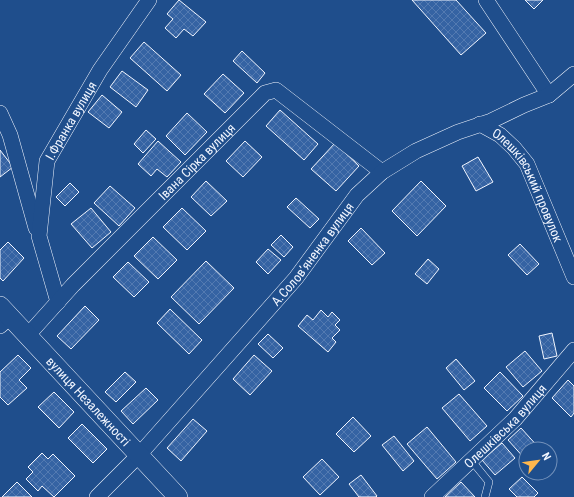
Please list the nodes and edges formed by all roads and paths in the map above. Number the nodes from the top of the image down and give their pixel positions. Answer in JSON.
{"nodes":[{"id":1,"x":149,"y":0,"type":"edge"},
{"id":2,"x":486,"y":0,"type":"edge"},
{"id":3,"x":574,"y":74,"type":"edge"},
{"id":4,"x":549,"y":96,"type":"junction"},
{"id":5,"x":0,"y":113,"type":"edge"},
{"id":6,"x":480,"y":124,"type":"junction"},
{"id":7,"x":382,"y":172,"type":"junction"},
{"id":8,"x":39,"y":236,"type":"junction"},
{"id":9,"x":574,"y":277,"type":"edge"},
{"id":10,"x":58,"y":302,"type":"junction"},
{"id":11,"x":3,"y":316,"type":"edge"},
{"id":12,"x":28,"y":336,"type":"junction"},
{"id":13,"x":574,"y":350,"type":"edge"},
{"id":14,"x":139,"y":455,"type":"junction"},
{"id":15,"x":471,"y":460,"type":"junction"},
{"id":16,"x":97,"y":497,"type":"edge"},
{"id":17,"x":178,"y":497,"type":"edge"},
{"id":18,"x":432,"y":497,"type":"edge"},
{"id":19,"x":486,"y":497,"type":"edge"}],
"edges":[{"from":1,"to":8,"type":"street","name":"І.Франка вулиця"},
{"from":2,"to":4,"type":"street"},
{"from":3,"to":4,"type":"street","name":"А.Солов’яненка вулиця"},
{"from":4,"to":6,"type":"street","name":"А.Солов’яненка вулиця"},
{"from":5,"to":8,"type":"street"},
{"from":6,"to":7,"type":"street","name":"А.Солов’яненка вулиця"},
{"from":6,"to":9,"type":"street","name":"Олешківський провулок"},
{"from":7,"to":10,"type":"street","name":"Івана Сірка вулиця"},
{"from":7,"to":14,"type":"street","name":"А.Солов’яненка вулиця"},
{"from":8,"to":10,"type":"street","name":"І.Франка вулиця"},
{"from":10,"to":12,"type":"street","name":"Івана Сірка вулиця"},
{"from":11,"to":12,"type":"street","name":"вулиця Незалежності"},
{"from":12,"to":14,"type":"street","name":"вулиця Незалежності"},
{"from":13,"to":15,"type":"street","name":"Олешківська вулиця"},
{"from":14,"to":16,"type":"street","name":"А.Солов’яненка вулиця"},
{"from":14,"to":17,"type":"street","name":"вулиця Незалежності"},
{"from":15,"to":18,"type":"street","name":"Олешківська вулиця"},
{"from":15,"to":19,"type":"lane"}]}
